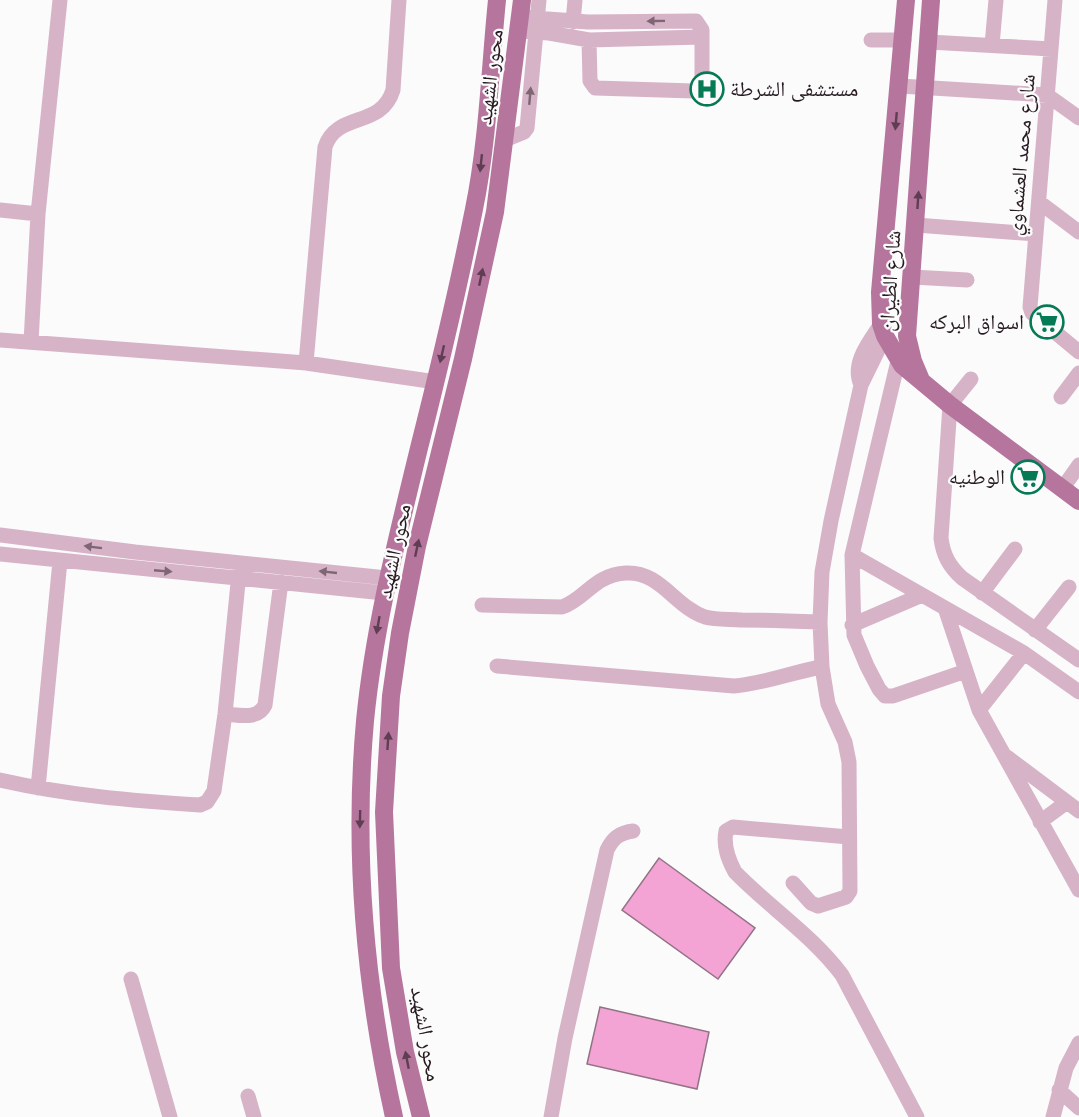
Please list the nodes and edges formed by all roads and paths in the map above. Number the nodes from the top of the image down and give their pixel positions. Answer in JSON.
{"nodes":[{"id":1,"x":60,"y":0,"type":"edge"},
{"id":2,"x":399,"y":0,"type":"edge"},
{"id":3,"x":497,"y":0,"type":"edge"},
{"id":4,"x":539,"y":0,"type":"edge"},
{"id":5,"x":565,"y":0,"type":"edge"},
{"id":6,"x":574,"y":0,"type":"edge"},
{"id":7,"x":906,"y":0,"type":"edge"},
{"id":8,"x":931,"y":0,"type":"edge"},
{"id":9,"x":996,"y":0,"type":"edge"},
{"id":10,"x":1055,"y":0,"type":"edge"},
{"id":11,"x":527,"y":20,"type":"edge"},
{"id":12,"x":568,"y":22,"type":"junction"},
{"id":13,"x":702,"y":37,"type":"junction"},
{"id":14,"x":589,"y":40,"type":"junction"},
{"id":15,"x":871,"y":40,"type":"dead end"},
{"id":16,"x":904,"y":40,"type":"junction"},
{"id":17,"x":929,"y":42,"type":"junction"},
{"id":18,"x":992,"y":45,"type":"junction"},
{"id":19,"x":1051,"y":50,"type":"junction"},
{"id":20,"x":900,"y":86,"type":"junction"},
{"id":21,"x":926,"y":87,"type":"junction"},
{"id":22,"x":1047,"y":95,"type":"junction"},
{"id":23,"x":1079,"y":118,"type":"edge"},
{"id":24,"x":1039,"y":202,"type":"junction"},
{"id":25,"x":0,"y":210,"type":"edge"},
{"id":26,"x":38,"y":214,"type":"junction"},
{"id":27,"x":916,"y":225,"type":"junction"},
{"id":28,"x":1079,"y":232,"type":"edge"},
{"id":29,"x":1036,"y":234,"type":"junction"},
{"id":30,"x":912,"y":277,"type":"junction"},
{"id":31,"x":967,"y":280,"type":"dead end"},
{"id":32,"x":908,"y":321,"type":"junction"},
{"id":33,"x":883,"y":330,"type":"junction"},
{"id":34,"x":0,"y":340,"type":"edge"},
{"id":35,"x":31,"y":342,"type":"junction"},
{"id":36,"x":1079,"y":352,"type":"edge"},
{"id":37,"x":898,"y":361,"type":"junction"},
{"id":38,"x":306,"y":363,"type":"junction"},
{"id":39,"x":1079,"y":373,"type":"edge"},
{"id":40,"x":971,"y":379,"type":"dead end"},
{"id":41,"x":921,"y":381,"type":"junction"},
{"id":42,"x":436,"y":382,"type":"junction"},
{"id":43,"x":1061,"y":397,"type":"dead end"},
{"id":44,"x":950,"y":405,"type":"junction"},
{"id":45,"x":1079,"y":465,"type":"edge"},
{"id":46,"x":1062,"y":489,"type":"junction"},
{"id":47,"x":1079,"y":501,"type":"edge"},
{"id":48,"x":0,"y":535,"type":"edge"},
{"id":49,"x":1015,"y":549,"type":"dead end"},
{"id":50,"x":135,"y":552,"type":"junction"},
{"id":51,"x":0,"y":554,"type":"edge"},
{"id":52,"x":852,"y":555,"type":"junction"},
{"id":53,"x":60,"y":561,"type":"junction"},
{"id":54,"x":132,"y":569,"type":"junction"},
{"id":55,"x":240,"y":571,"type":"junction"},
{"id":56,"x":281,"y":582,"type":"junction"},
{"id":57,"x":385,"y":586,"type":"junction"},
{"id":58,"x":1069,"y":587,"type":"dead end"},
{"id":59,"x":982,"y":592,"type":"junction"},
{"id":60,"x":922,"y":595,"type":"junction"},
{"id":61,"x":482,"y":605,"type":"dead end"},
{"id":62,"x":945,"y":608,"type":"junction"},
{"id":63,"x":820,"y":622,"type":"junction"},
{"id":64,"x":852,"y":625,"type":"junction"},
{"id":65,"x":1035,"y":630,"type":"junction"},
{"id":66,"x":1024,"y":653,"type":"junction"},
{"id":67,"x":1079,"y":660,"type":"edge"},
{"id":68,"x":497,"y":666,"type":"dead end"},
{"id":69,"x":822,"y":667,"type":"junction"},
{"id":70,"x":966,"y":671,"type":"junction"},
{"id":71,"x":1079,"y":692,"type":"edge"},
{"id":72,"x":979,"y":710,"type":"junction"},
{"id":73,"x":225,"y":714,"type":"junction"},
{"id":74,"x":1001,"y":752,"type":"junction"},
{"id":75,"x":0,"y":780,"type":"edge"},
{"id":76,"x":38,"y":788,"type":"junction"},
{"id":77,"x":1073,"y":807,"type":"edge"},
{"id":78,"x":1040,"y":822,"type":"junction"},
{"id":79,"x":633,"y":831,"type":"dead end"},
{"id":80,"x":849,"y":837,"type":"junction"},
{"id":81,"x":794,"y":883,"type":"dead end"},
{"id":82,"x":1079,"y":890,"type":"edge"},
{"id":83,"x":131,"y":979,"type":"dead end"},
{"id":84,"x":1079,"y":1043,"type":"edge"},
{"id":85,"x":1059,"y":1090,"type":"junction"},
{"id":86,"x":248,"y":1096,"type":"dead end"},
{"id":87,"x":1079,"y":1108,"type":"edge"},
{"id":88,"x":170,"y":1117,"type":"edge"},
{"id":89,"x":254,"y":1117,"type":"edge"},
{"id":90,"x":394,"y":1117,"type":"edge"},
{"id":91,"x":421,"y":1117,"type":"edge"},
{"id":92,"x":551,"y":1117,"type":"edge"},
{"id":93,"x":917,"y":1117,"type":"edge"},
{"id":94,"x":1053,"y":1117,"type":"edge"}],
"edges":[{"from":1,"to":26,"type":"street"},
{"from":2,"to":38,"type":"street"},
{"from":3,"to":42,"type":"main road","name":"محور الشهيد","one_way":true},
{"from":4,"to":11,"type":"street"},
{"from":5,"to":12,"type":"street"},
{"from":6,"to":12,"type":"street"},
{"from":7,"to":16,"type":"main road","name":"شارع الطيران"},
{"from":8,"to":17,"type":"main road","name":"شارع الطيران"},
{"from":9,"to":18,"type":"street"},
{"from":10,"to":19,"type":"street","name":"شارع محمد العشماوي"},
{"from":11,"to":12,"type":"street"},
{"from":11,"to":14,"type":"street"},
{"from":91,"to":11,"type":"main road","name":"محور الشهيد","one_way":true},
{"from":13,"to":12,"type":"street","one_way":true},
{"from":13,"to":14,"type":"street"},
{"from":13,"to":14,"type":"street"},
{"from":15,"to":16,"type":"street"},
{"from":16,"to":20,"type":"main road","name":"شارع الطيران"},
{"from":17,"to":18,"type":"street"},
{"from":17,"to":21,"type":"main road","name":"شارع الطيران"},
{"from":18,"to":19,"type":"street"},
{"from":19,"to":22,"type":"street","name":"شارع محمد العشماوي"},
{"from":20,"to":21,"type":"street"},
{"from":20,"to":33,"type":"main road","name":"شارع الطيران","one_way":true},
{"from":21,"to":22,"type":"street"},
{"from":27,"to":21,"type":"main road","name":"شارع الطيران","one_way":true},
{"from":22,"to":23,"type":"street"},
{"from":22,"to":24,"type":"street","name":"شارع محمد العشماوي"},
{"from":24,"to":28,"type":"street"},
{"from":24,"to":29,"type":"street","name":"شارع محمد العشماوي"},
{"from":25,"to":26,"type":"street"},
{"from":26,"to":35,"type":"street"},
{"from":27,"to":29,"type":"street"},
{"from":27,"to":30,"type":"main road","name":"شارع الطيران"},
{"from":29,"to":36,"type":"street","name":"شارع محمد العشماوي"},
{"from":30,"to":31,"type":"street"},
{"from":30,"to":32,"type":"main road","name":"شارع الطيران"},
{"from":32,"to":33,"type":"main road"},
{"from":32,"to":41,"type":"main road","name":"شارع الطيران"},
{"from":33,"to":37,"type":"main road","name":"شارع الطيران"},
{"from":33,"to":63,"type":"street"},
{"from":34,"to":35,"type":"street"},
{"from":35,"to":38,"type":"street"},
{"from":37,"to":41,"type":"main road","name":"شارع الطيران"},
{"from":37,"to":52,"type":"street"},
{"from":38,"to":42,"type":"street"},
{"from":39,"to":43,"type":"street"},
{"from":40,"to":44,"type":"street"},
{"from":41,"to":44,"type":"main road"},
{"from":42,"to":57,"type":"main road","name":"محور الشهيد"},
{"from":44,"to":46,"type":"main road"},
{"from":44,"to":59,"type":"street"},
{"from":45,"to":46,"type":"street"},
{"from":46,"to":47,"type":"main road"},
{"from":50,"to":48,"type":"street","one_way":true},
{"from":49,"to":59,"type":"street"},
{"from":50,"to":54,"type":"street"},
{"from":50,"to":55,"type":"street"},
{"from":51,"to":53,"type":"street"},
{"from":52,"to":60,"type":"street"},
{"from":52,"to":64,"type":"street"},
{"from":53,"to":54,"type":"street"},
{"from":53,"to":76,"type":"street"},
{"from":54,"to":55,"type":"street","one_way":true},
{"from":55,"to":56,"type":"street"},
{"from":57,"to":55,"type":"street","one_way":true},
{"from":55,"to":73,"type":"street"},
{"from":56,"to":57,"type":"street"},
{"from":56,"to":73,"type":"street"},
{"from":57,"to":90,"type":"main road","name":"محور الشهيد","one_way":true},
{"from":58,"to":65,"type":"street"},
{"from":59,"to":65,"type":"street"},
{"from":60,"to":62,"type":"street"},
{"from":60,"to":64,"type":"street"},
{"from":61,"to":63,"type":"street"},
{"from":62,"to":66,"type":"street"},
{"from":62,"to":70,"type":"street"},
{"from":63,"to":69,"type":"street"},
{"from":64,"to":70,"type":"street"},
{"from":65,"to":67,"type":"street"},
{"from":66,"to":71,"type":"street"},
{"from":66,"to":72,"type":"street"},
{"from":68,"to":69,"type":"street"},
{"from":69,"to":80,"type":"street"},
{"from":70,"to":72,"type":"street"},
{"from":72,"to":74,"type":"street"},
{"from":73,"to":76,"type":"street"},
{"from":74,"to":77,"type":"street"},
{"from":74,"to":78,"type":"street"},
{"from":75,"to":76,"type":"street"},
{"from":77,"to":78,"type":"street"},
{"from":78,"to":82,"type":"street"},
{"from":79,"to":92,"type":"street"},
{"from":80,"to":81,"type":"street"},
{"from":80,"to":93,"type":"street"},
{"from":83,"to":88,"type":"street"},
{"from":84,"to":85,"type":"street"},
{"from":85,"to":87,"type":"street"},
{"from":85,"to":94,"type":"street"},
{"from":86,"to":89,"type":"street"}]}
